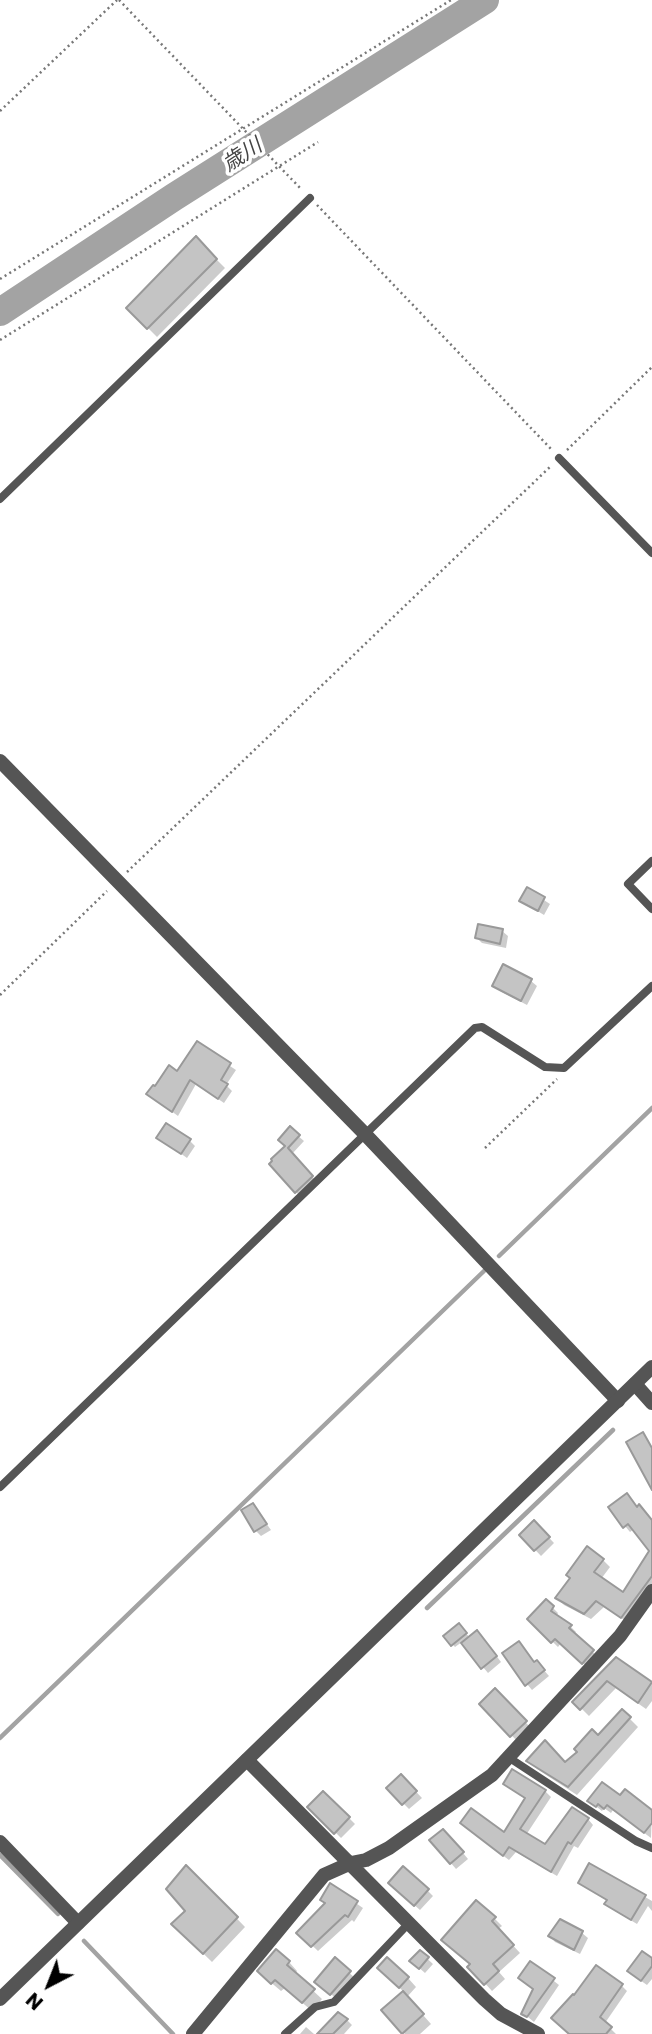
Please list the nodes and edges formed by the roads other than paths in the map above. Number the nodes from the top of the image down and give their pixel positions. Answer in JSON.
{"nodes":[{"id":1,"x":310,"y":198,"type":"road end"},
{"id":2,"x":559,"y":458,"type":"road end"},
{"id":3,"x":0,"y":499,"type":"edge"},
{"id":4,"x":652,"y":554,"type":"edge"},
{"id":5,"x":0,"y":761,"type":"edge"},
{"id":6,"x":652,"y":861,"type":"edge"},
{"id":7,"x":652,"y":909,"type":"edge"},
{"id":8,"x":652,"y":986,"type":"edge"},
{"id":9,"x":364,"y":1133,"type":"junction"},
{"id":10,"x":652,"y":1367,"type":"edge"},
{"id":11,"x":635,"y":1384,"type":"junction"},
{"id":12,"x":618,"y":1401,"type":"junction"},
{"id":13,"x":652,"y":1403,"type":"edge"},
{"id":14,"x":0,"y":1487,"type":"edge"},
{"id":15,"x":652,"y":1591,"type":"edge"},
{"id":16,"x":508,"y":1757,"type":"junction"},
{"id":17,"x":247,"y":1760,"type":"junction"},
{"id":18,"x":0,"y":1842,"type":"edge"},
{"id":19,"x":652,"y":1848,"type":"edge"},
{"id":20,"x":351,"y":1863,"type":"junction"},
{"id":21,"x":78,"y":1923,"type":"junction"},
{"id":22,"x":409,"y":1923,"type":"junction"},
{"id":23,"x":0,"y":1999,"type":"edge"},
{"id":24,"x":193,"y":2034,"type":"edge"},
{"id":25,"x":285,"y":2034,"type":"edge"},
{"id":26,"x":538,"y":2034,"type":"edge"}],
"edges":[{"from":1,"to":3,"type":"lane"},
{"from":2,"to":4,"type":"lane"},
{"from":5,"to":9,"type":"street"},
{"from":6,"to":7,"type":"lane"},
{"from":8,"to":9,"type":"lane"},
{"from":9,"to":12,"type":"street"},
{"from":9,"to":14,"type":"lane"},
{"from":10,"to":11,"type":"street"},
{"from":11,"to":12,"type":"street"},
{"from":11,"to":13,"type":"street"},
{"from":12,"to":17,"type":"street"},
{"from":15,"to":16,"type":"street"},
{"from":16,"to":19,"type":"lane"},
{"from":16,"to":20,"type":"street"},
{"from":17,"to":20,"type":"street"},
{"from":17,"to":21,"type":"street"},
{"from":18,"to":21,"type":"street"},
{"from":20,"to":22,"type":"street"},
{"from":20,"to":24,"type":"street"},
{"from":21,"to":23,"type":"street"},
{"from":22,"to":25,"type":"lane"},
{"from":22,"to":26,"type":"street"}]}
